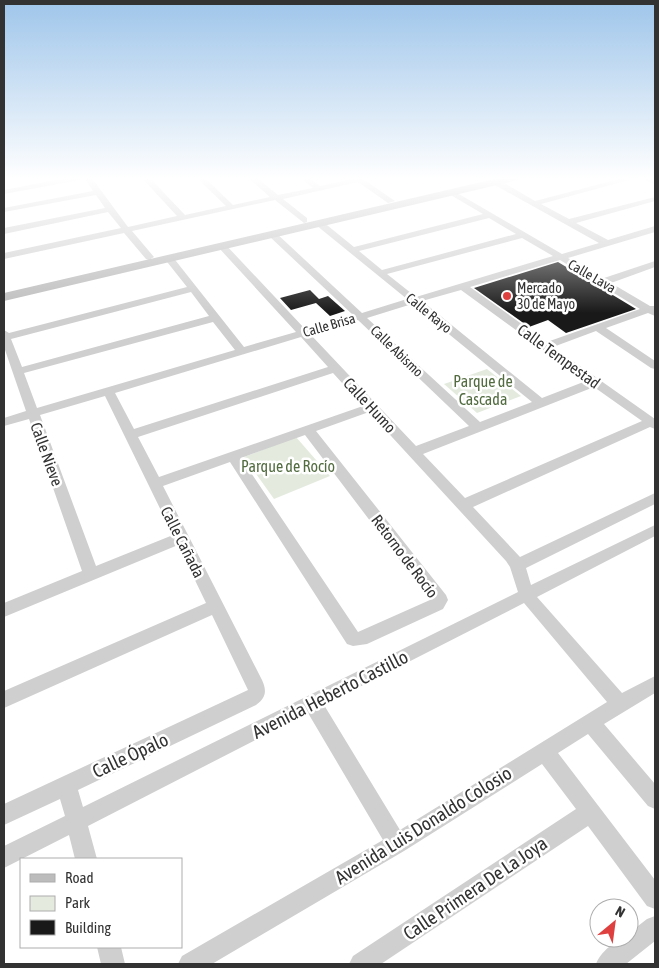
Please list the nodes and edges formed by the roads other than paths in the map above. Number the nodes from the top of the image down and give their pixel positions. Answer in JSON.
{"nodes":[{"id":1,"x":49,"y":222,"type":"edge"},
{"id":2,"x":120,"y":222,"type":"edge"},
{"id":3,"x":160,"y":222,"type":"edge"},
{"id":4,"x":299,"y":222,"type":"edge"},
{"id":5,"x":323,"y":222,"type":"edge"},
{"id":6,"x":461,"y":222,"type":"edge"},
{"id":7,"x":501,"y":222,"type":"edge"},
{"id":8,"x":569,"y":222,"type":"edge"},
{"id":9,"x":319,"y":223,"type":"junction"},
{"id":10,"x":289,"y":227,"type":"junction"},
{"id":11,"x":655,"y":229,"type":"edge"},
{"id":12,"x":126,"y":230,"type":"junction"},
{"id":13,"x":4,"y":231,"type":"edge"},
{"id":14,"x":272,"y":234,"type":"junction"},
{"id":15,"x":522,"y":235,"type":"junction"},
{"id":16,"x":606,"y":243,"type":"junction"},
{"id":17,"x":222,"y":246,"type":"junction"},
{"id":18,"x":195,"y":249,"type":"junction"},
{"id":19,"x":352,"y":250,"type":"junction"},
{"id":20,"x":4,"y":256,"type":"edge"},
{"id":21,"x":149,"y":257,"type":"junction"},
{"id":22,"x":560,"y":257,"type":"junction"},
{"id":23,"x":169,"y":258,"type":"junction"},
{"id":24,"x":655,"y":264,"type":"edge"},
{"id":25,"x":380,"y":273,"type":"junction"},
{"id":26,"x":603,"y":282,"type":"junction"},
{"id":27,"x":462,"y":286,"type":"junction"},
{"id":28,"x":192,"y":289,"type":"junction"},
{"id":29,"x":4,"y":290,"type":"edge"},
{"id":30,"x":4,"y":297,"type":"edge"},
{"id":31,"x":414,"y":300,"type":"junction"},
{"id":32,"x":653,"y":310,"type":"edge"},
{"id":33,"x":360,"y":316,"type":"junction"},
{"id":34,"x":215,"y":318,"type":"junction"},
{"id":35,"x":597,"y":327,"type":"junction"},
{"id":36,"x":304,"y":332,"type":"junction"},
{"id":37,"x":5,"y":335,"type":"edge"},
{"id":38,"x":545,"y":346,"type":"junction"},
{"id":39,"x":241,"y":350,"type":"junction"},
{"id":40,"x":655,"y":366,"type":"edge"},
{"id":41,"x":336,"y":368,"type":"junction"},
{"id":42,"x":18,"y":371,"type":"junction"},
{"id":43,"x":595,"y":382,"type":"junction"},
{"id":44,"x":108,"y":390,"type":"junction"},
{"id":45,"x":540,"y":402,"type":"junction"},
{"id":46,"x":372,"y":407,"type":"junction"},
{"id":47,"x":33,"y":413,"type":"junction"},
{"id":48,"x":4,"y":422,"type":"edge"},
{"id":49,"x":653,"y":423,"type":"edge"},
{"id":50,"x":478,"y":427,"type":"junction"},
{"id":51,"x":308,"y":430,"type":"junction"},
{"id":52,"x":130,"y":435,"type":"junction"},
{"id":53,"x":414,"y":452,"type":"junction"},
{"id":54,"x":233,"y":456,"type":"junction"},
{"id":55,"x":154,"y":484,"type":"junction"},
{"id":56,"x":655,"y":498,"type":"edge"},
{"id":57,"x":463,"y":505,"type":"junction"},
{"id":58,"x":655,"y":530,"type":"edge"},
{"id":59,"x":181,"y":538,"type":"junction"},
{"id":60,"x":517,"y":565,"type":"junction"},
{"id":61,"x":91,"y":574,"type":"junction"},
{"id":62,"x":527,"y":596,"type":"junction"},
{"id":63,"x":215,"y":606,"type":"junction"},
{"id":64,"x":4,"y":610,"type":"edge"},
{"id":65,"x":655,"y":684,"type":"edge"},
{"id":66,"x":256,"y":694,"type":"joint"},
{"id":67,"x":4,"y":700,"type":"edge"},
{"id":68,"x":312,"y":703,"type":"junction"},
{"id":69,"x":621,"y":705,"type":"junction"},
{"id":70,"x":590,"y":722,"type":"junction"},
{"id":71,"x":544,"y":751,"type":"junction"},
{"id":72,"x":67,"y":785,"type":"junction"},
{"id":73,"x":655,"y":798,"type":"edge"},
{"id":74,"x":590,"y":812,"type":"junction"},
{"id":75,"x":4,"y":815,"type":"edge"},
{"id":76,"x":76,"y":821,"type":"junction"},
{"id":77,"x":396,"y":844,"type":"junction"},
{"id":78,"x":4,"y":857,"type":"edge"},
{"id":79,"x":86,"y":858,"type":"edge"},
{"id":80,"x":655,"y":898,"type":"edge"},
{"id":81,"x":655,"y":927,"type":"edge"},
{"id":82,"x":109,"y":948,"type":"edge"},
{"id":83,"x":113,"y":964,"type":"edge"},
{"id":84,"x":190,"y":964,"type":"edge"},
{"id":85,"x":360,"y":964,"type":"edge"},
{"id":86,"x":608,"y":964,"type":"edge"}],
"edges":[{"from":1,"to":13,"type":"street"},
{"from":2,"to":12,"type":"street"},
{"from":3,"to":12,"type":"street"},
{"from":4,"to":10,"type":"main road"},
{"from":5,"to":9,"type":"main road"},
{"from":6,"to":19,"type":"street"},
{"from":7,"to":15,"type":"street","name":"Calle Lava"},
{"from":8,"to":16,"type":"street"},
{"from":9,"to":10,"type":"main road"},
{"from":9,"to":19,"type":"street","name":"Calle Rayo"},
{"from":10,"to":14,"type":"main road"},
{"from":10,"to":18,"type":"main road"},
{"from":11,"to":16,"type":"street","name":"Calle Brisa"},
{"from":12,"to":20,"type":"street"},
{"from":12,"to":21,"type":"street"},
{"from":14,"to":17,"type":"main road"},
{"from":14,"to":33,"type":"street","name":"Calle Abismo"},
{"from":15,"to":22,"type":"street","name":"Calle Lava"},
{"from":15,"to":25,"type":"street"},
{"from":16,"to":22,"type":"street","name":"Calle Brisa"},
{"from":17,"to":18,"type":"main road"},
{"from":17,"to":36,"type":"street","name":"Calle Humo"},
{"from":18,"to":21,"type":"main road"},
{"from":18,"to":23,"type":"main road"},
{"from":19,"to":25,"type":"street","name":"Calle Rayo"},
{"from":21,"to":29,"type":"main road"},
{"from":22,"to":26,"type":"street","name":"Calle Lava"},
{"from":22,"to":27,"type":"street","name":"Calle Brisa"},
{"from":23,"to":28,"type":"street"},
{"from":23,"to":30,"type":"main road"},
{"from":24,"to":26,"type":"street"},
{"from":25,"to":31,"type":"street","name":"Calle Rayo"},
{"from":26,"to":32,"type":"street","name":"Calle Lava"},
{"from":27,"to":31,"type":"street","name":"Calle Brisa"},
{"from":27,"to":38,"type":"street","name":"Calle Tempestad"},
{"from":28,"to":34,"type":"street"},
{"from":28,"to":37,"type":"street"},
{"from":31,"to":33,"type":"street","name":"Calle Brisa"},
{"from":31,"to":45,"type":"street","name":"Calle Rayo"},
{"from":32,"to":35,"type":"street"},
{"from":33,"to":36,"type":"street","name":"Calle Brisa"},
{"from":33,"to":50,"type":"street","name":"Calle Abismo"},
{"from":34,"to":39,"type":"street"},
{"from":34,"to":42,"type":"street"},
{"from":35,"to":38,"type":"street"},
{"from":35,"to":40,"type":"street"},
{"from":36,"to":39,"type":"street","name":"Calle Brisa"},
{"from":36,"to":41,"type":"street","name":"Calle Humo"},
{"from":37,"to":42,"type":"street","name":"Calle Nieve"},
{"from":38,"to":43,"type":"street","name":"Calle Tempestad"},
{"from":39,"to":44,"type":"street","name":"Calle Brisa"},
{"from":41,"to":46,"type":"street","name":"Calle Humo"},
{"from":41,"to":52,"type":"street"},
{"from":42,"to":47,"type":"street","name":"Calle Nieve"},
{"from":43,"to":45,"type":"street"},
{"from":43,"to":49,"type":"street","name":"Calle Tempestad"},
{"from":44,"to":47,"type":"street","name":"Calle Brisa"},
{"from":44,"to":52,"type":"street","name":"Calle Cañada"},
{"from":45,"to":50,"type":"street"},
{"from":46,"to":51,"type":"street"},
{"from":46,"to":53,"type":"street","name":"Calle Humo"},
{"from":47,"to":48,"type":"street","name":"Calle Brisa"},
{"from":47,"to":61,"type":"street","name":"Calle Nieve"},
{"from":49,"to":57,"type":"street"},
{"from":50,"to":53,"type":"street"},
{"from":51,"to":54,"type":"street"},
{"from":51,"to":54,"type":"street","name":"Retorno de Rocío"},
{"from":52,"to":55,"type":"street","name":"Calle Cañada"},
{"from":53,"to":57,"type":"street","name":"Calle Humo"},
{"from":54,"to":55,"type":"street"},
{"from":55,"to":59,"type":"street","name":"Calle Cañada"},
{"from":56,"to":60,"type":"street"},
{"from":57,"to":60,"type":"street","name":"Calle Humo"},
{"from":58,"to":62,"type":"street","name":"Avenida Heberto Castillo"},
{"from":59,"to":61,"type":"street"},
{"from":59,"to":63,"type":"street","name":"Calle Cañada"},
{"from":60,"to":62,"type":"street"},
{"from":61,"to":64,"type":"street"},
{"from":62,"to":68,"type":"street","name":"Avenida Heberto Castillo"},
{"from":62,"to":69,"type":"street"},
{"from":63,"to":66,"type":"street","name":"Calle Cañada"},
{"from":63,"to":67,"type":"street"},
{"from":65,"to":69,"type":"street","name":"Avenida Luis Donaldo Colosio"},
{"from":66,"to":72,"type":"street","name":"Calle Ópalo"},
{"from":68,"to":76,"type":"street","name":"Avenida Heberto Castillo"},
{"from":68,"to":77,"type":"street"},
{"from":69,"to":70,"type":"street","name":"Avenida Luis Donaldo Colosio"},
{"from":70,"to":71,"type":"street","name":"Avenida Luis Donaldo Colosio"},
{"from":70,"to":73,"type":"street"},
{"from":71,"to":74,"type":"street"},
{"from":71,"to":77,"type":"street","name":"Avenida Luis Donaldo Colosio"},
{"from":72,"to":75,"type":"street","name":"Calle Ópalo"},
{"from":72,"to":76,"type":"street"},
{"from":74,"to":80,"type":"street"},
{"from":74,"to":85,"type":"street","name":"Calle Primera De La Joya"},
{"from":76,"to":78,"type":"street","name":"Avenida Heberto Castillo"},
{"from":76,"to":79,"type":"street"},
{"from":77,"to":84,"type":"street","name":"Avenida Luis Donaldo Colosio"},
{"from":81,"to":86,"type":"street"},
{"from":82,"to":83,"type":"street"}]}
